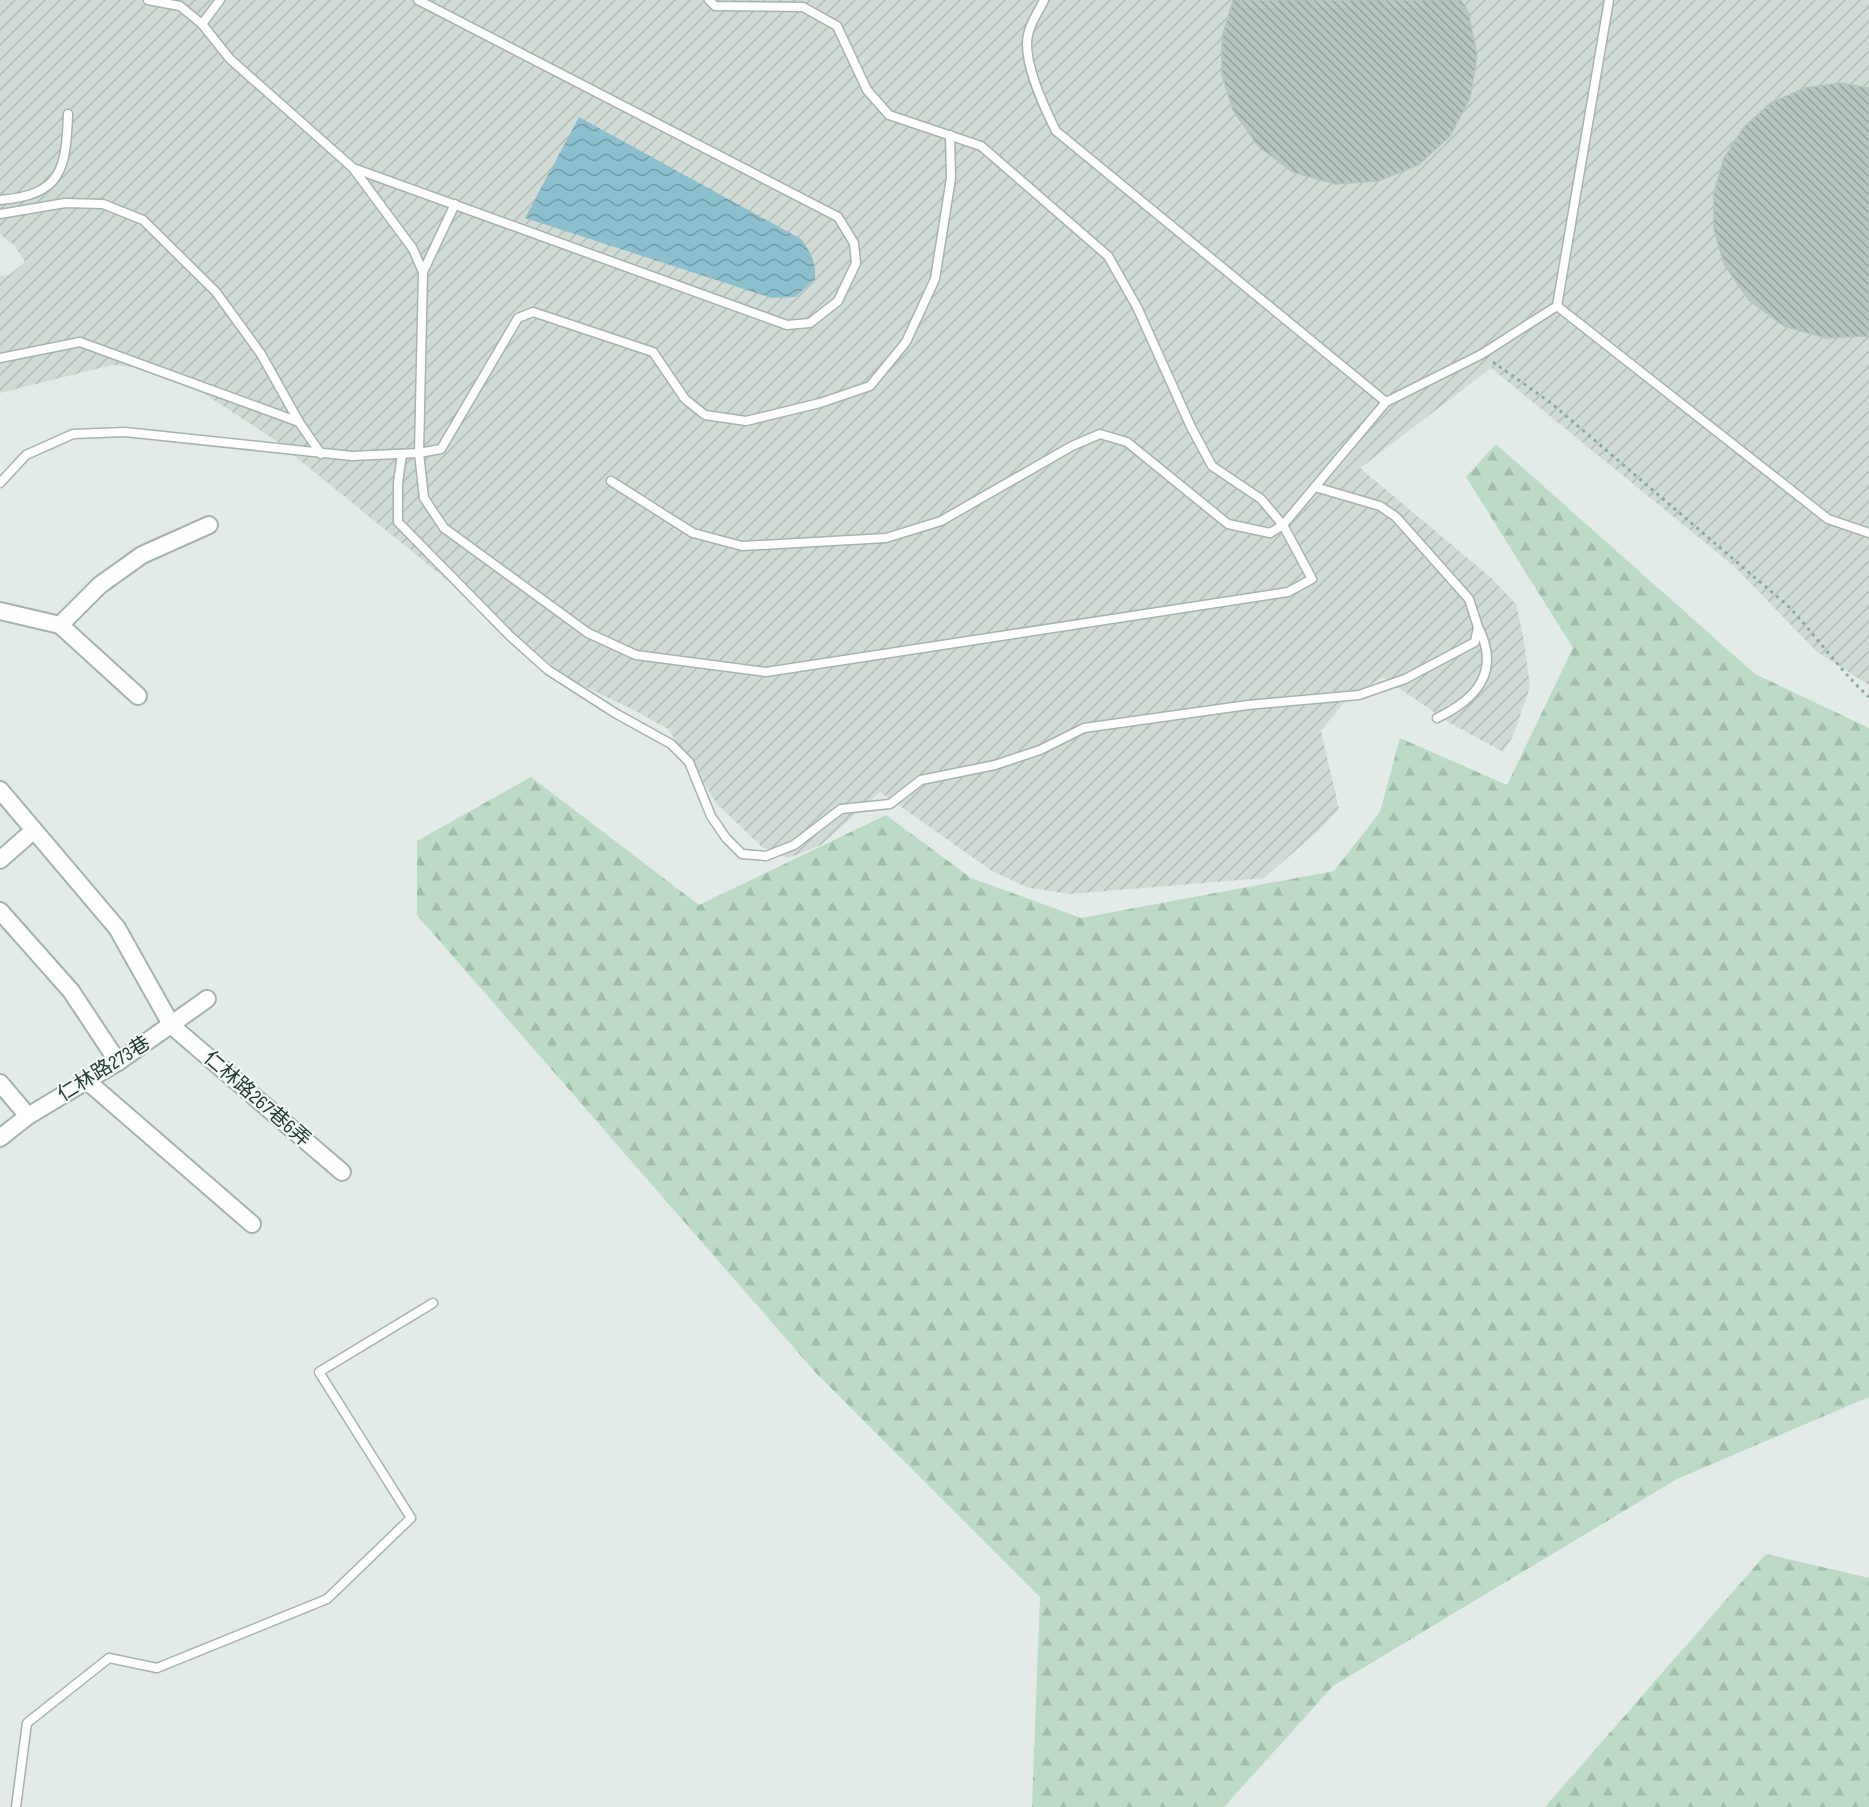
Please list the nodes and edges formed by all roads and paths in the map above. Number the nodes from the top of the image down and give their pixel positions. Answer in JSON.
{"nodes":[{"id":1,"x":148,"y":0,"type":"edge"},
{"id":2,"x":220,"y":0,"type":"edge"},
{"id":3,"x":418,"y":0,"type":"edge"},
{"id":4,"x":709,"y":0,"type":"edge"},
{"id":5,"x":1044,"y":0,"type":"edge"},
{"id":6,"x":1609,"y":0,"type":"edge"},
{"id":7,"x":202,"y":24,"type":"junction"},
{"id":8,"x":68,"y":114,"type":"dead end"},
{"id":9,"x":950,"y":135,"type":"junction"},
{"id":10,"x":353,"y":168,"type":"junction"},
{"id":11,"x":0,"y":200,"type":"edge"},
{"id":12,"x":455,"y":204,"type":"junction"},
{"id":13,"x":0,"y":214,"type":"edge"},
{"id":14,"x":423,"y":272,"type":"junction"},
{"id":15,"x":1557,"y":306,"type":"junction"},
{"id":16,"x":1482,"y":354,"type":"junction"},
{"id":17,"x":0,"y":358,"type":"edge"},
{"id":18,"x":1386,"y":402,"type":"junction"},
{"id":19,"x":299,"y":422,"type":"junction"},
{"id":20,"x":419,"y":453,"type":"junction"},
{"id":21,"x":321,"y":454,"type":"junction"},
{"id":22,"x":402,"y":454,"type":"junction"},
{"id":23,"x":611,"y":481,"type":"dead end"},
{"id":24,"x":0,"y":483,"type":"edge"},
{"id":25,"x":1315,"y":487,"type":"junction"},
{"id":26,"x":209,"y":525,"type":"dead end"},
{"id":27,"x":1283,"y":525,"type":"junction"},
{"id":28,"x":1869,"y":533,"type":"edge"},
{"id":29,"x":0,"y":611,"type":"edge"},
{"id":30,"x":60,"y":625,"type":"junction"},
{"id":31,"x":1478,"y":627,"type":"junction"},
{"id":32,"x":138,"y":696,"type":"dead end"},
{"id":33,"x":1869,"y":697,"type":"edge"},
{"id":34,"x":1437,"y":718,"type":"dead end"},
{"id":35,"x":0,"y":790,"type":"edge"},
{"id":36,"x":33,"y":831,"type":"junction"},
{"id":37,"x":0,"y":860,"type":"edge"},
{"id":38,"x":0,"y":911,"type":"edge"},
{"id":39,"x":207,"y":999,"type":"dead end"},
{"id":40,"x":172,"y":1026,"type":"junction"},
{"id":41,"x":118,"y":1062,"type":"junction"},
{"id":42,"x":87,"y":1081,"type":"junction"},
{"id":43,"x":0,"y":1083,"type":"edge"},
{"id":44,"x":28,"y":1116,"type":"junction"},
{"id":45,"x":0,"y":1138,"type":"edge"},
{"id":46,"x":342,"y":1172,"type":"dead end"},
{"id":47,"x":252,"y":1224,"type":"dead end"},
{"id":48,"x":433,"y":1304,"type":"dead end"},
{"id":49,"x":16,"y":1807,"type":"edge"}],
"edges":[{"from":1,"to":7,"type":"lane"},
{"from":2,"to":7,"type":"lane"},
{"from":3,"to":12,"type":"lane"},
{"from":4,"to":9,"type":"lane"},
{"from":5,"to":18,"type":"lane"},
{"from":6,"to":15,"type":"lane"},
{"from":7,"to":10,"type":"lane"},
{"from":8,"to":11,"type":"lane"},
{"from":9,"to":20,"type":"lane"},
{"from":9,"to":27,"type":"lane"},
{"from":10,"to":12,"type":"lane"},
{"from":10,"to":14,"type":"lane"},
{"from":12,"to":14,"type":"lane"},
{"from":13,"to":19,"type":"lane"},
{"from":14,"to":20,"type":"lane"},
{"from":15,"to":16,"type":"lane"},
{"from":15,"to":28,"type":"lane"},
{"from":16,"to":18,"type":"lane"},
{"from":16,"to":33,"type":"path"},
{"from":17,"to":19,"type":"lane"},
{"from":18,"to":25,"type":"lane"},
{"from":19,"to":21,"type":"lane"},
{"from":20,"to":22,"type":"lane"},
{"from":20,"to":27,"type":"lane"},
{"from":21,"to":22,"type":"lane"},
{"from":21,"to":24,"type":"lane"},
{"from":22,"to":31,"type":"lane"},
{"from":23,"to":27,"type":"lane"},
{"from":25,"to":27,"type":"lane"},
{"from":25,"to":31,"type":"lane"},
{"from":26,"to":30,"type":"street"},
{"from":29,"to":30,"type":"street"},
{"from":30,"to":32,"type":"street"},
{"from":31,"to":34,"type":"lane"},
{"from":35,"to":36,"type":"street"},
{"from":36,"to":37,"type":"street"},
{"from":36,"to":40,"type":"street"},
{"from":38,"to":41,"type":"street"},
{"from":39,"to":40,"type":"street","name":"仁林路273巷"},
{"from":40,"to":41,"type":"street","name":"仁林路273巷"},
{"from":40,"to":46,"type":"street","name":"仁林路267巷6弄"},
{"from":41,"to":42,"type":"street","name":"仁林路273巷"},
{"from":42,"to":44,"type":"street","name":"仁林路273巷"},
{"from":42,"to":47,"type":"street"},
{"from":43,"to":44,"type":"street"},
{"from":44,"to":45,"type":"street","name":"仁林路273巷"},
{"from":48,"to":49,"type":"lane"}]}
